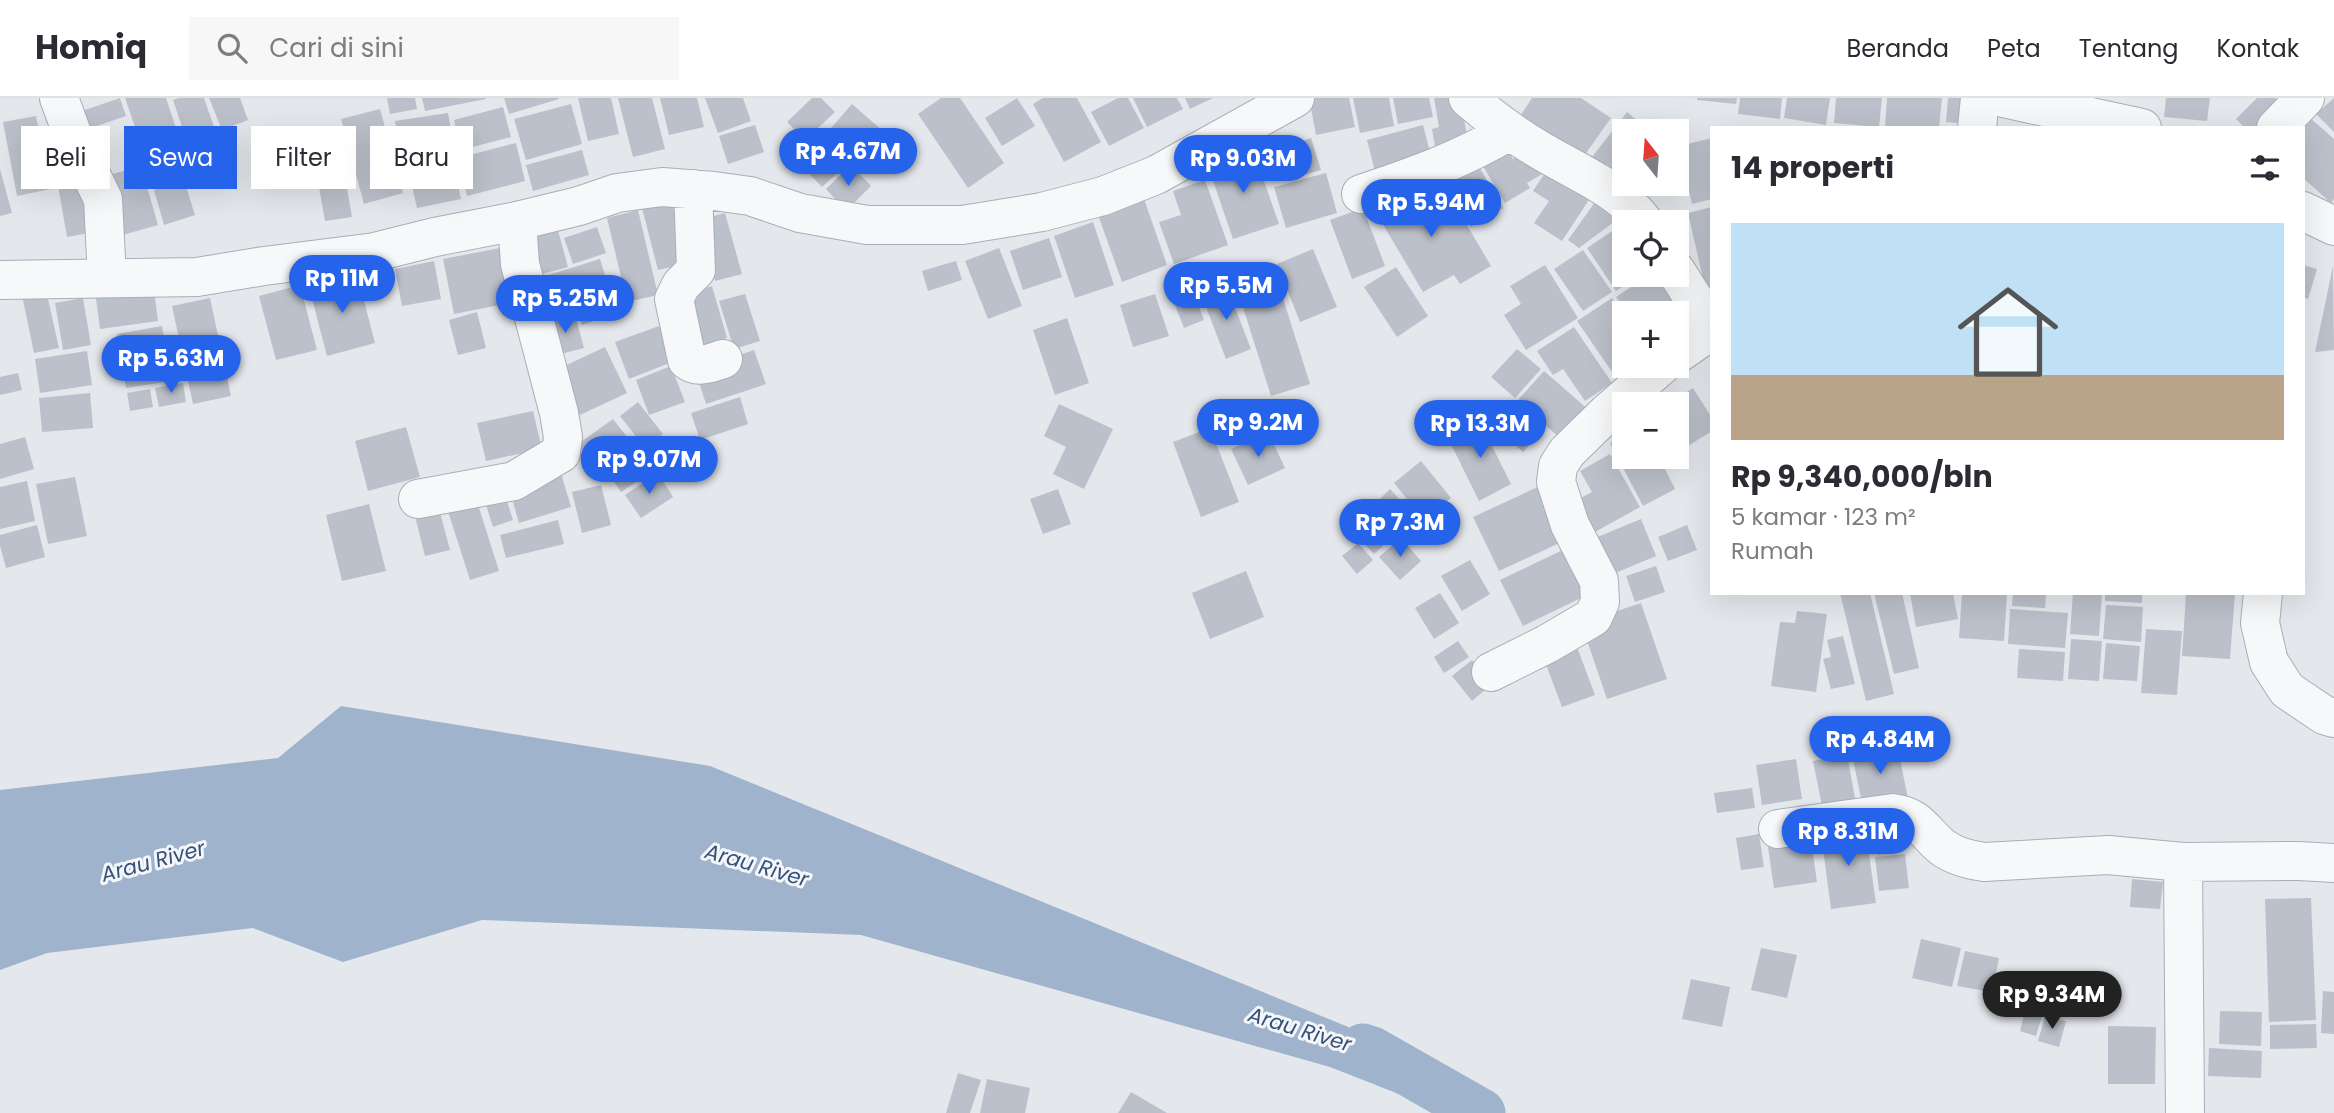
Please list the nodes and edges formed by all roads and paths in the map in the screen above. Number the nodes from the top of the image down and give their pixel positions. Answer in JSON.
{"nodes":[{"id":1,"x":59,"y":98,"type":"edge"},
{"id":2,"x":1295,"y":98,"type":"edge"},
{"id":3,"x":1468,"y":98,"type":"edge"},
{"id":4,"x":1980,"y":98,"type":"edge"},
{"id":5,"x":2003,"y":98,"type":"edge"},
{"id":6,"x":2305,"y":98,"type":"edge"},
{"id":7,"x":1978,"y":126,"type":"edge"},
{"id":8,"x":2133,"y":126,"type":"edge"},
{"id":9,"x":2278,"y":126,"type":"edge"},
{"id":10,"x":1509,"y":131,"type":"junction"},
{"id":11,"x":693,"y":189,"type":"junction"},
{"id":12,"x":1361,"y":194,"type":"dead end"},
{"id":13,"x":1632,"y":210,"type":"edge"},
{"id":14,"x":2305,"y":212,"type":"edge"},
{"id":15,"x":517,"y":221,"type":"junction"},
{"id":16,"x":2334,"y":226,"type":"edge"},
{"id":17,"x":107,"y":278,"type":"junction"},
{"id":18,"x":0,"y":280,"type":"edge"},
{"id":19,"x":1688,"y":287,"type":"edge"},
{"id":20,"x":1708,"y":314,"type":"edge"},
{"id":21,"x":1689,"y":338,"type":"edge"},
{"id":22,"x":723,"y":359,"type":"dead end"},
{"id":23,"x":1647,"y":378,"type":"edge"},
{"id":24,"x":418,"y":499,"type":"dead end"},
{"id":25,"x":2263,"y":595,"type":"edge"},
{"id":26,"x":1491,"y":672,"type":"dead end"},
{"id":27,"x":2334,"y":718,"type":"edge"},
{"id":28,"x":1778,"y":829,"type":"dead end"},
{"id":29,"x":2183,"y":862,"type":"junction"},
{"id":30,"x":2334,"y":863,"type":"edge"},
{"id":31,"x":2185,"y":1113,"type":"edge"}],
"edges":[{"from":1,"to":17,"type":"street"},
{"from":2,"to":11,"type":"street"},
{"from":3,"to":10,"type":"street"},
{"from":4,"to":7,"type":"street"},
{"from":5,"to":8,"type":"street"},
{"from":6,"to":9,"type":"street"},
{"from":10,"to":12,"type":"street"},
{"from":10,"to":13,"type":"street"},
{"from":11,"to":15,"type":"street"},
{"from":11,"to":22,"type":"street"},
{"from":14,"to":16,"type":"street"},
{"from":15,"to":17,"type":"street"},
{"from":15,"to":24,"type":"street"},
{"from":17,"to":18,"type":"street"},
{"from":19,"to":20,"type":"street"},
{"from":20,"to":21,"type":"street"},
{"from":23,"to":26,"type":"street"},
{"from":25,"to":27,"type":"street"},
{"from":28,"to":29,"type":"street"},
{"from":29,"to":30,"type":"street"},
{"from":29,"to":31,"type":"street"}]}
